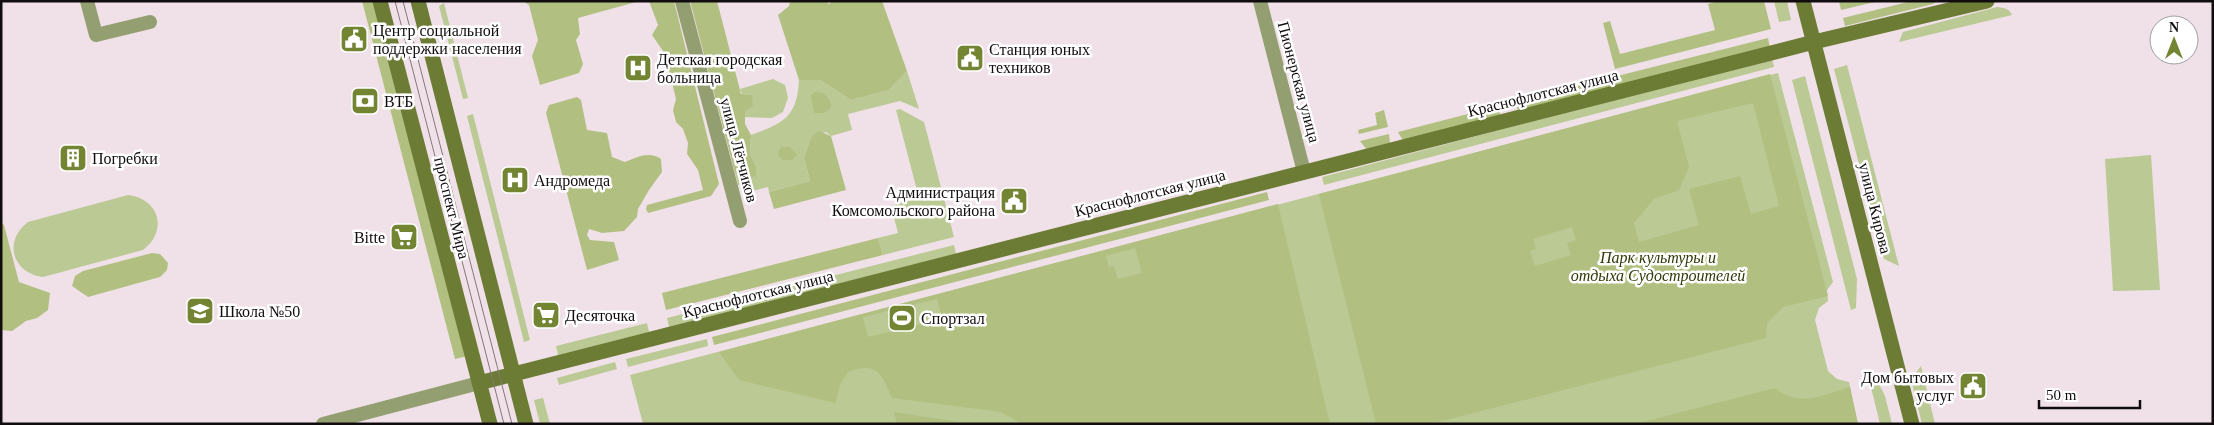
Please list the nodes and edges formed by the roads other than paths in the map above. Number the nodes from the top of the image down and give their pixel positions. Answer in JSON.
{"nodes":[{"id":1,"x":87,"y":1,"type":"edge"},
{"id":2,"x":380,"y":1,"type":"edge"},
{"id":3,"x":418,"y":1,"type":"edge"},
{"id":4,"x":682,"y":1,"type":"edge"},
{"id":5,"x":1260,"y":1,"type":"edge"},
{"id":6,"x":1803,"y":1,"type":"edge"},
{"id":7,"x":1987,"y":1,"type":"edge"},
{"id":8,"x":150,"y":22,"type":"dead end"},
{"id":9,"x":1814,"y":42,"type":"junction"},
{"id":10,"x":1304,"y":172,"type":"junction"},
{"id":11,"x":740,"y":221,"type":"dead end"},
{"id":12,"x":514,"y":374,"type":"junction"},
{"id":13,"x":479,"y":383,"type":"junction"},
{"id":14,"x":323,"y":424,"type":"edge"},
{"id":15,"x":490,"y":424,"type":"edge"},
{"id":16,"x":526,"y":424,"type":"edge"},
{"id":17,"x":1912,"y":424,"type":"edge"}],
"edges":[{"from":1,"to":8,"type":"street"},
{"from":2,"to":13,"type":"street","name":"проспект Мира"},
{"from":3,"to":12,"type":"street","name":"проспект Мира"},
{"from":4,"to":11,"type":"street","name":"улица Лётчиков"},
{"from":5,"to":10,"type":"street","name":"Пионерская улица"},
{"from":6,"to":9,"type":"street","name":"улица Кирова"},
{"from":7,"to":9,"type":"street","name":"Краснофлотская улица"},
{"from":9,"to":10,"type":"street","name":"Краснофлотская улица"},
{"from":9,"to":17,"type":"street","name":"улица Кирова"},
{"from":10,"to":12,"type":"street","name":"Краснофлотская улица"},
{"from":12,"to":13,"type":"street","name":"Краснофлотская улица"},
{"from":12,"to":16,"type":"street","name":"проспект Мира"},
{"from":13,"to":14,"type":"street","name":"Краснофлотская улица"},
{"from":13,"to":15,"type":"street","name":"проспект Мира"}]}
